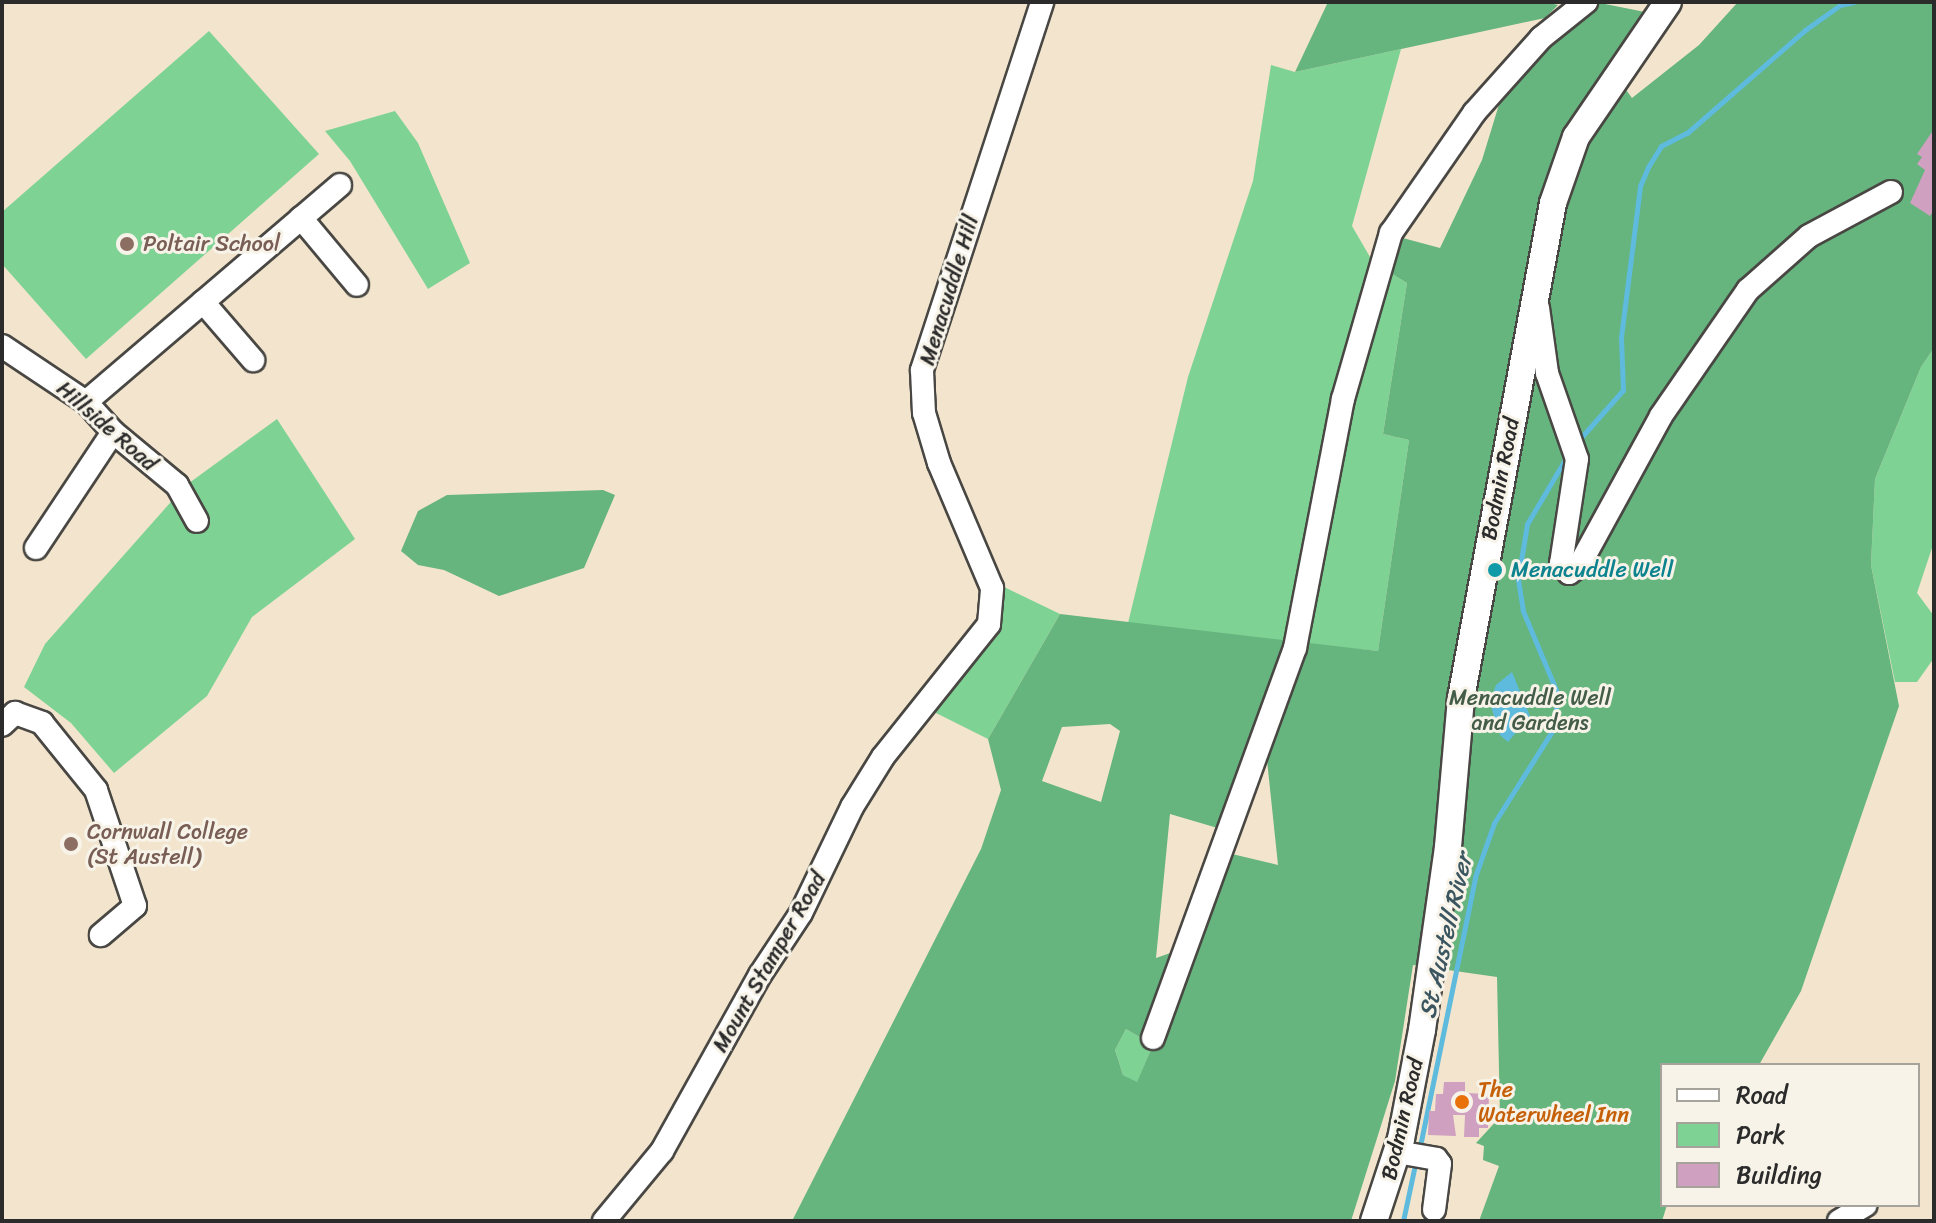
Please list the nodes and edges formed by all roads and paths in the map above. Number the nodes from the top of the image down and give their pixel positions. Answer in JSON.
{"nodes":[{"id":1,"x":1042,"y":2,"type":"edge"},
{"id":2,"x":1586,"y":2,"type":"edge"},
{"id":3,"x":1668,"y":2,"type":"edge"},
{"id":4,"x":340,"y":185,"type":"dead end"},
{"id":5,"x":1891,"y":192,"type":"dead end"},
{"id":6,"x":301,"y":218,"type":"junction"},
{"id":7,"x":357,"y":285,"type":"dead end"},
{"id":8,"x":1536,"y":293,"type":"junction"},
{"id":9,"x":203,"y":302,"type":"junction"},
{"id":10,"x":2,"y":346,"type":"edge"},
{"id":11,"x":253,"y":360,"type":"dead end"},
{"id":12,"x":86,"y":402,"type":"junction"},
{"id":13,"x":113,"y":432,"type":"junction"},
{"id":14,"x":197,"y":521,"type":"dead end"},
{"id":15,"x":36,"y":548,"type":"dead end"},
{"id":16,"x":989,"y":624,"type":"joint"},
{"id":17,"x":2,"y":725,"type":"edge"},
{"id":18,"x":101,"y":935,"type":"dead end"},
{"id":19,"x":1153,"y":1038,"type":"dead end"},
{"id":20,"x":1410,"y":1154,"type":"junction"},
{"id":21,"x":1863,"y":1207,"type":"edge"},
{"id":22,"x":1434,"y":1210,"type":"dead end"},
{"id":23,"x":604,"y":1221,"type":"edge"},
{"id":24,"x":1374,"y":1221,"type":"edge"},
{"id":25,"x":1839,"y":1221,"type":"edge"}],
"edges":[{"from":1,"to":16,"type":"street","name":"Menacuddle Hill"},
{"from":2,"to":19,"type":"street"},
{"from":3,"to":8,"type":"main road","name":"Bodmin Road"},
{"from":4,"to":6,"type":"street"},
{"from":5,"to":8,"type":"street"},
{"from":6,"to":7,"type":"street"},
{"from":6,"to":9,"type":"street"},
{"from":8,"to":20,"type":"main road","name":"Bodmin Road"},
{"from":9,"to":11,"type":"street"},
{"from":9,"to":12,"type":"street"},
{"from":10,"to":12,"type":"street","name":"Hillside Road"},
{"from":12,"to":13,"type":"street","name":"Hillside Road"},
{"from":13,"to":14,"type":"street","name":"Hillside Road"},
{"from":13,"to":15,"type":"street"},
{"from":16,"to":23,"type":"street","name":"Mount Stamper Road"},
{"from":17,"to":18,"type":"street"},
{"from":20,"to":22,"type":"street"},
{"from":20,"to":24,"type":"main road","name":"Bodmin Road"},
{"from":21,"to":25,"type":"street"}]}
